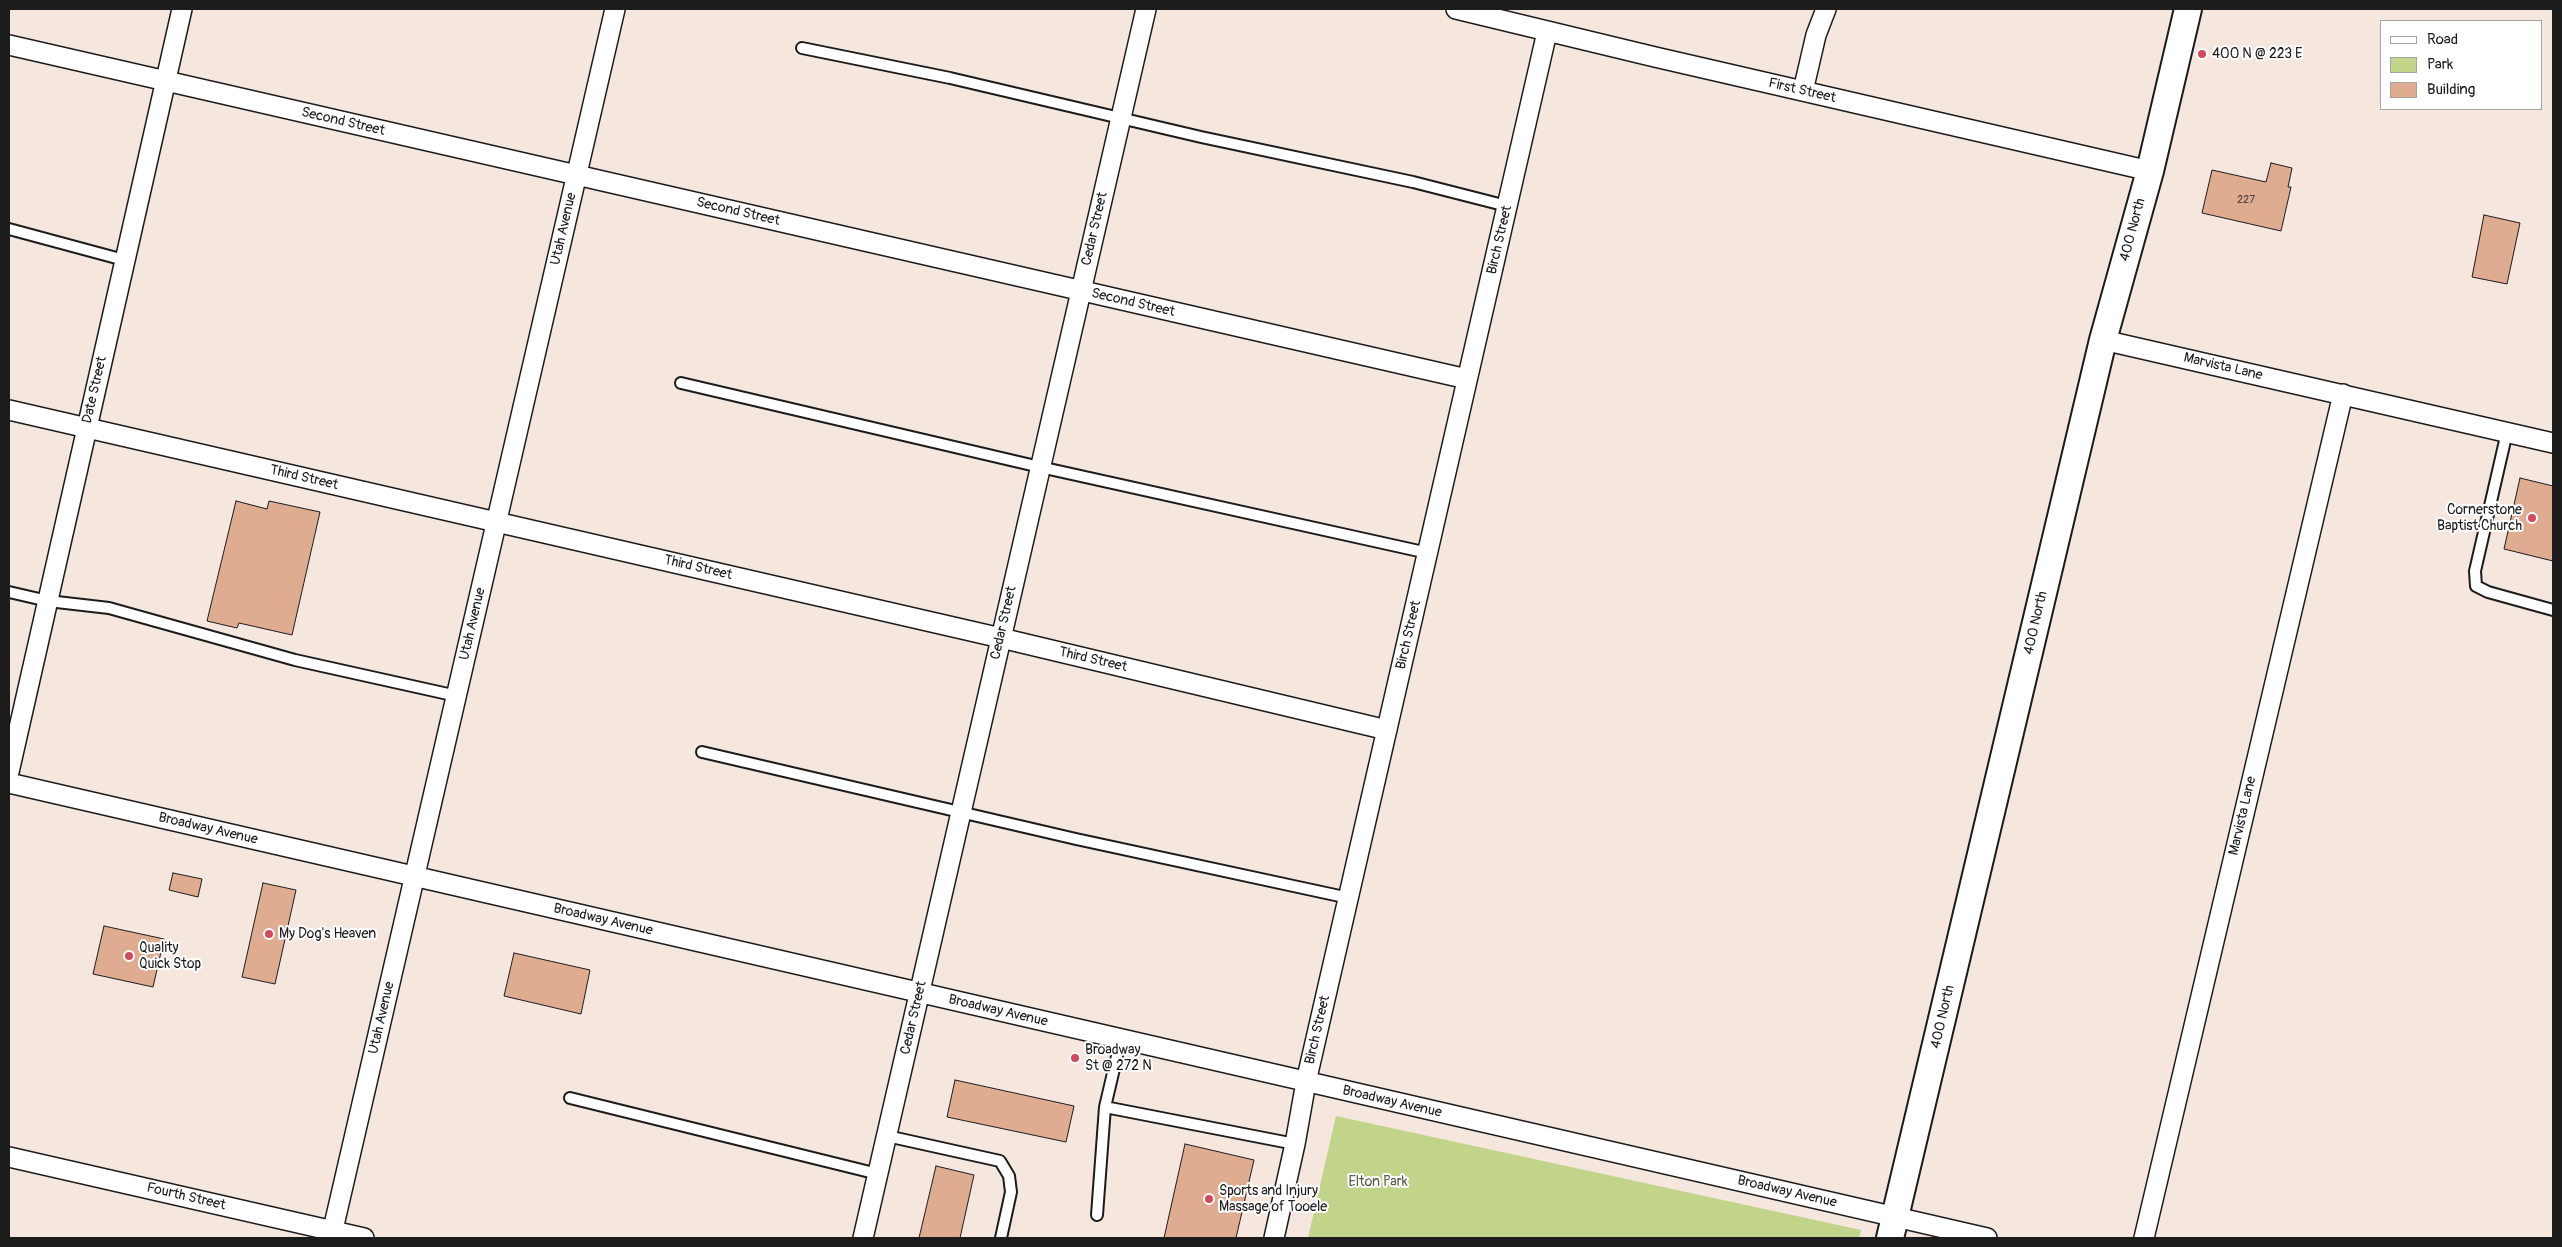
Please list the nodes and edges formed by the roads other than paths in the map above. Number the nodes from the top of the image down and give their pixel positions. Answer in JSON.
{"nodes":[{"id":1,"x":182,"y":9,"type":"edge"},
{"id":2,"x":615,"y":9,"type":"edge"},
{"id":3,"x":1146,"y":9,"type":"edge"},
{"id":4,"x":1456,"y":9,"type":"edge"},
{"id":5,"x":1826,"y":9,"type":"edge"},
{"id":6,"x":2188,"y":9,"type":"edge"},
{"id":7,"x":1547,"y":32,"type":"junction"},
{"id":8,"x":9,"y":45,"type":"edge"},
{"id":9,"x":802,"y":48,"type":"dead end"},
{"id":10,"x":166,"y":81,"type":"junction"},
{"id":11,"x":1803,"y":91,"type":"junction"},
{"id":12,"x":1121,"y":117,"type":"junction"},
{"id":13,"x":2150,"y":171,"type":"junction"},
{"id":14,"x":576,"y":175,"type":"junction"},
{"id":15,"x":1507,"y":206,"type":"junction"},
{"id":16,"x":9,"y":229,"type":"edge"},
{"id":17,"x":124,"y":260,"type":"junction"},
{"id":18,"x":1081,"y":291,"type":"junction"},
{"id":19,"x":2103,"y":340,"type":"junction"},
{"id":20,"x":1467,"y":379,"type":"junction"},
{"id":21,"x":681,"y":383,"type":"dead end"},
{"id":22,"x":2343,"y":394,"type":"junction"},
{"id":23,"x":9,"y":410,"type":"edge"},
{"id":24,"x":86,"y":428,"type":"junction"},
{"id":25,"x":2507,"y":432,"type":"junction"},
{"id":26,"x":2553,"y":442,"type":"edge"},
{"id":27,"x":1040,"y":467,"type":"junction"},
{"id":28,"x":496,"y":522,"type":"junction"},
{"id":29,"x":1428,"y":553,"type":"junction"},
{"id":30,"x":9,"y":592,"type":"edge"},
{"id":31,"x":48,"y":601,"type":"junction"},
{"id":32,"x":2553,"y":610,"type":"edge"},
{"id":33,"x":1001,"y":638,"type":"junction"},
{"id":34,"x":457,"y":696,"type":"junction"},
{"id":35,"x":1387,"y":730,"type":"junction"},
{"id":36,"x":702,"y":752,"type":"dead end"},
{"id":37,"x":9,"y":772,"type":"edge"},
{"id":38,"x":9,"y":783,"type":"edge"},
{"id":39,"x":961,"y":811,"type":"junction"},
{"id":40,"x":415,"y":877,"type":"junction"},
{"id":41,"x":1349,"y":898,"type":"junction"},
{"id":42,"x":920,"y":993,"type":"junction"},
{"id":43,"x":1121,"y":1039,"type":"junction"},
{"id":44,"x":1306,"y":1082,"type":"junction"},
{"id":45,"x":570,"y":1098,"type":"dead end"},
{"id":46,"x":1105,"y":1107,"type":"junction"},
{"id":47,"x":887,"y":1136,"type":"junction"},
{"id":48,"x":1295,"y":1144,"type":"junction"},
{"id":49,"x":9,"y":1157,"type":"edge"},
{"id":50,"x":878,"y":1174,"type":"junction"},
{"id":51,"x":1097,"y":1215,"type":"dead end"},
{"id":52,"x":1892,"y":1228,"type":"edge"},
{"id":53,"x":332,"y":1235,"type":"edge"},
{"id":54,"x":364,"y":1238,"type":"edge"},
{"id":55,"x":864,"y":1238,"type":"edge"},
{"id":56,"x":1001,"y":1238,"type":"edge"},
{"id":57,"x":1274,"y":1238,"type":"edge"},
{"id":58,"x":1986,"y":1238,"type":"edge"},
{"id":59,"x":2144,"y":1238,"type":"edge"}],
"edges":[{"from":1,"to":10,"type":"street","name":"Date Street"},
{"from":2,"to":14,"type":"street","name":"Utah Avenue"},
{"from":3,"to":12,"type":"street","name":"Cedar Street"},
{"from":4,"to":7,"type":"street","name":"First Street"},
{"from":5,"to":11,"type":"street"},
{"from":6,"to":13,"type":"street","name":"400 North"},
{"from":7,"to":11,"type":"street","name":"First Street"},
{"from":7,"to":15,"type":"street","name":"Birch Street"},
{"from":8,"to":10,"type":"street","name":"Second Street"},
{"from":9,"to":12,"type":"lane"},
{"from":10,"to":14,"type":"street","name":"Second Street"},
{"from":10,"to":17,"type":"street","name":"Date Street"},
{"from":11,"to":13,"type":"street","name":"First Street"},
{"from":12,"to":15,"type":"lane"},
{"from":12,"to":18,"type":"street","name":"Cedar Street"},
{"from":13,"to":19,"type":"street","name":"400 North"},
{"from":14,"to":18,"type":"street","name":"Second Street"},
{"from":14,"to":28,"type":"street","name":"Utah Avenue"},
{"from":15,"to":20,"type":"street","name":"Birch Street"},
{"from":16,"to":17,"type":"lane"},
{"from":17,"to":24,"type":"street","name":"Date Street"},
{"from":18,"to":20,"type":"street","name":"Second Street"},
{"from":18,"to":27,"type":"street","name":"Cedar Street"},
{"from":19,"to":22,"type":"street","name":"Marvista Lane"},
{"from":19,"to":52,"type":"street","name":"400 North"},
{"from":20,"to":29,"type":"street","name":"Birch Street"},
{"from":21,"to":27,"type":"lane"},
{"from":22,"to":25,"type":"street","name":"Marvista Lane"},
{"from":22,"to":59,"type":"street","name":"Marvista Lane"},
{"from":23,"to":24,"type":"street","name":"Third Street"},
{"from":24,"to":28,"type":"street","name":"Third Street"},
{"from":24,"to":31,"type":"street","name":"Date Street"},
{"from":25,"to":26,"type":"street","name":"Marvista Lane"},
{"from":25,"to":32,"type":"lane"},
{"from":27,"to":29,"type":"lane"},
{"from":27,"to":33,"type":"street","name":"Cedar Street"},
{"from":28,"to":33,"type":"street","name":"Third Street"},
{"from":28,"to":34,"type":"street","name":"Utah Avenue"},
{"from":29,"to":35,"type":"street","name":"Birch Street"},
{"from":30,"to":31,"type":"lane"},
{"from":31,"to":34,"type":"lane"},
{"from":31,"to":37,"type":"street","name":"Date Street"},
{"from":33,"to":35,"type":"street","name":"Third Street"},
{"from":33,"to":39,"type":"street","name":"Cedar Street"},
{"from":34,"to":40,"type":"street","name":"Utah Avenue"},
{"from":35,"to":41,"type":"street","name":"Birch Street"},
{"from":36,"to":39,"type":"lane"},
{"from":38,"to":40,"type":"street","name":"Broadway Avenue"},
{"from":39,"to":41,"type":"lane"},
{"from":39,"to":42,"type":"street","name":"Cedar Street"},
{"from":40,"to":42,"type":"street","name":"Broadway Avenue"},
{"from":40,"to":53,"type":"street","name":"Utah Avenue"},
{"from":41,"to":44,"type":"street","name":"Birch Street"},
{"from":42,"to":43,"type":"street","name":"Broadway Avenue"},
{"from":42,"to":47,"type":"street","name":"Cedar Street"},
{"from":43,"to":44,"type":"street","name":"Broadway Avenue"},
{"from":43,"to":46,"type":"lane"},
{"from":44,"to":48,"type":"street","name":"Birch Street"},
{"from":44,"to":52,"type":"street","name":"Broadway Avenue"},
{"from":45,"to":50,"type":"lane"},
{"from":46,"to":48,"type":"lane"},
{"from":46,"to":51,"type":"lane"},
{"from":47,"to":50,"type":"street","name":"Cedar Street"},
{"from":47,"to":56,"type":"lane"},
{"from":48,"to":57,"type":"street","name":"Birch Street"},
{"from":49,"to":53,"type":"street","name":"Fourth Street"},
{"from":50,"to":55,"type":"street","name":"Cedar Street"},
{"from":52,"to":58,"type":"street","name":"Broadway Avenue"},
{"from":53,"to":54,"type":"street","name":"Fourth Street"}]}
